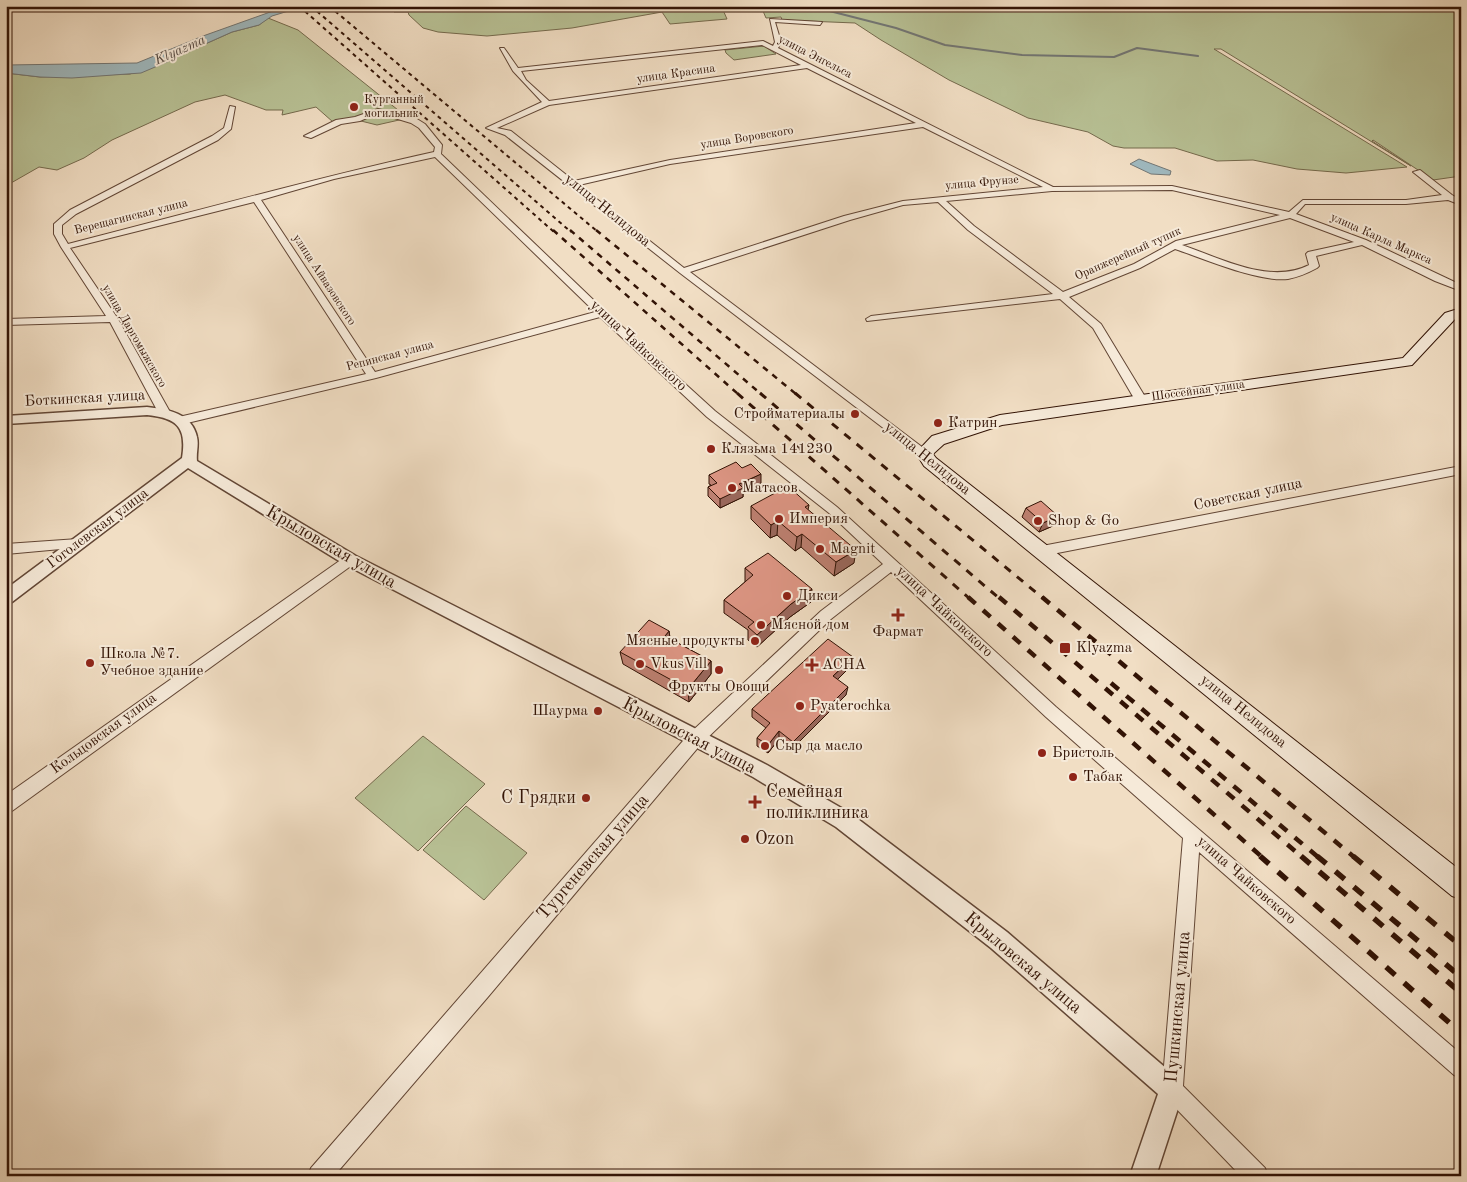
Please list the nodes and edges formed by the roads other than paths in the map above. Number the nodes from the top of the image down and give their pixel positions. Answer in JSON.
{"nodes":[{"id":1,"x":820,"y":22,"type":"dead end"},
{"id":2,"x":502,"y":49,"type":"dead end"},
{"id":3,"x":775,"y":49,"type":"junction"},
{"id":4,"x":807,"y":66,"type":"junction"},
{"id":5,"x":514,"y":70,"type":"junction"},
{"id":6,"x":547,"y":103,"type":"junction"},
{"id":7,"x":232,"y":107,"type":"dead end"},
{"id":8,"x":924,"y":124,"type":"junction"},
{"id":9,"x":308,"y":136,"type":"dead end"},
{"id":10,"x":437,"y":154,"type":"junction"},
{"id":11,"x":1417,"y":172,"type":"dead end"},
{"id":12,"x":574,"y":184,"type":"junction"},
{"id":13,"x":1052,"y":189,"type":"junction"},
{"id":14,"x":1449,"y":197,"type":"junction"},
{"id":15,"x":256,"y":199,"type":"junction"},
{"id":16,"x":940,"y":200,"type":"junction"},
{"id":17,"x":1461,"y":203,"type":"edge"},
{"id":18,"x":1291,"y":215,"type":"junction"},
{"id":19,"x":1362,"y":242,"type":"junction"},
{"id":20,"x":1174,"y":245,"type":"junction"},
{"id":21,"x":65,"y":247,"type":"junction"},
{"id":22,"x":683,"y":271,"type":"junction"},
{"id":23,"x":1438,"y":279,"type":"junction"},
{"id":24,"x":1461,"y":280,"type":"edge"},
{"id":25,"x":1461,"y":288,"type":"edge"},
{"id":26,"x":1062,"y":296,"type":"junction"},
{"id":27,"x":1461,"y":312,"type":"edge"},
{"id":28,"x":602,"y":313,"type":"junction"},
{"id":29,"x":113,"y":319,"type":"junction"},
{"id":30,"x":871,"y":319,"type":"dead end"},
{"id":31,"x":6,"y":322,"type":"edge"},
{"id":32,"x":372,"y":376,"type":"junction"},
{"id":33,"x":1141,"y":400,"type":"junction"},
{"id":34,"x":164,"y":412,"type":"junction"},
{"id":35,"x":6,"y":420,"type":"edge"},
{"id":36,"x":183,"y":420,"type":"junction"},
{"id":37,"x":924,"y":453,"type":"junction"},
{"id":38,"x":189,"y":460,"type":"junction"},
{"id":39,"x":1461,"y":470,"type":"edge"},
{"id":40,"x":78,"y":544,"type":"junction"},
{"id":41,"x":6,"y":550,"type":"edge"},
{"id":42,"x":1042,"y":551,"type":"junction"},
{"id":43,"x":350,"y":560,"type":"junction"},
{"id":44,"x":892,"y":564,"type":"junction"},
{"id":45,"x":6,"y":598,"type":"edge"},
{"id":46,"x":695,"y":739,"type":"junction"},
{"id":47,"x":6,"y":805,"type":"edge"},
{"id":48,"x":1192,"y":835,"type":"junction"},
{"id":49,"x":1461,"y":887,"type":"edge"},
{"id":50,"x":1461,"y":1068,"type":"edge"},
{"id":51,"x":1172,"y":1090,"type":"junction"},
{"id":52,"x":319,"y":1176,"type":"edge"},
{"id":53,"x":1143,"y":1176,"type":"edge"},
{"id":54,"x":1257,"y":1176,"type":"edge"}],
"edges":[{"from":1,"to":3,"type":"street"},
{"from":2,"to":5,"type":"street"},
{"from":3,"to":4,"type":"street","name":"улица Энгельса"},
{"from":3,"to":5,"type":"street","name":"улица Энгельса"},
{"from":4,"to":6,"type":"street","name":"улица Красина"},
{"from":4,"to":8,"type":"street","name":"улица Энгельса"},
{"from":5,"to":6,"type":"street"},
{"from":6,"to":12,"type":"street","name":"улица Нелидова"},
{"from":7,"to":21,"type":"street","name":"Верещагинская улица"},
{"from":8,"to":12,"type":"street","name":"улица Воровского"},
{"from":8,"to":13,"type":"street","name":"улица Энгельса"},
{"from":9,"to":10,"type":"street","name":"улица Чайковского"},
{"from":10,"to":15,"type":"street","name":"Верещагинская улица"},
{"from":10,"to":28,"type":"street","name":"улица Чайковского"},
{"from":11,"to":14,"type":"street"},
{"from":12,"to":22,"type":"street","name":"улица Нелидова"},
{"from":13,"to":16,"type":"street","name":"улица Фрунзе"},
{"from":13,"to":18,"type":"street","name":"улица Фрунзе"},
{"from":14,"to":17,"type":"street"},
{"from":14,"to":18,"type":"street","name":"Оранжерейный тупик"},
{"from":15,"to":21,"type":"street","name":"Верещагинская улица"},
{"from":15,"to":32,"type":"street","name":"улица Айвазовского"},
{"from":16,"to":22,"type":"street","name":"улица Фрунзе"},
{"from":16,"to":26,"type":"street"},
{"from":18,"to":19,"type":"street","name":"улица Карла Маркса"},
{"from":18,"to":20,"type":"street","name":"Оранжерейный тупик"},
{"from":19,"to":20,"type":"street"},
{"from":19,"to":23,"type":"street","name":"улица Карла Маркса"},
{"from":20,"to":26,"type":"street","name":"Оранжерейный тупик"},
{"from":21,"to":29,"type":"street","name":"улица Даргомыжского"},
{"from":22,"to":37,"type":"street","name":"улица Нелидова"},
{"from":23,"to":24,"type":"street"},
{"from":23,"to":25,"type":"street","name":"улица Карла Маркса"},
{"from":26,"to":30,"type":"street","name":"Оранжерейный тупик"},
{"from":26,"to":33,"type":"street"},
{"from":27,"to":33,"type":"main road","name":"Шоссейная улица"},
{"from":28,"to":32,"type":"street","name":"Репинская улица"},
{"from":28,"to":44,"type":"street","name":"улица Чайковского"},
{"from":29,"to":31,"type":"street"},
{"from":29,"to":34,"type":"street","name":"улица Даргомыжского"},
{"from":32,"to":36,"type":"street","name":"Репинская улица"},
{"from":33,"to":37,"type":"main road","name":"Шоссейная улица"},
{"from":34,"to":35,"type":"street","name":"Боткинская улица"},
{"from":34,"to":36,"type":"street","name":"Боткинская улица"},
{"from":36,"to":38,"type":"street"},
{"from":37,"to":42,"type":"main road","name":"улица Нелидова"},
{"from":38,"to":40,"type":"street","name":"Гоголевская улица"},
{"from":38,"to":43,"type":"street","name":"Крыловская улица"},
{"from":39,"to":42,"type":"street","name":"Советская улица"},
{"from":40,"to":41,"type":"street"},
{"from":40,"to":45,"type":"street","name":"Гоголевская улица"},
{"from":42,"to":49,"type":"main road","name":"улица Нелидова"},
{"from":43,"to":46,"type":"street","name":"Крыловская улица"},
{"from":43,"to":47,"type":"street","name":"Кольцовская улица"},
{"from":44,"to":46,"type":"street","name":"Тургеневская улица"},
{"from":44,"to":48,"type":"street","name":"улица Чайковского"},
{"from":46,"to":51,"type":"street","name":"Крыловская улица"},
{"from":46,"to":52,"type":"street","name":"Тургеневская улица"},
{"from":48,"to":50,"type":"street","name":"улица Чайковского"},
{"from":48,"to":51,"type":"street","name":"Пушкинская улица"},
{"from":51,"to":53,"type":"street","name":"Пушкинская улица"},
{"from":51,"to":54,"type":"street","name":"Крыловская улица"}]}
